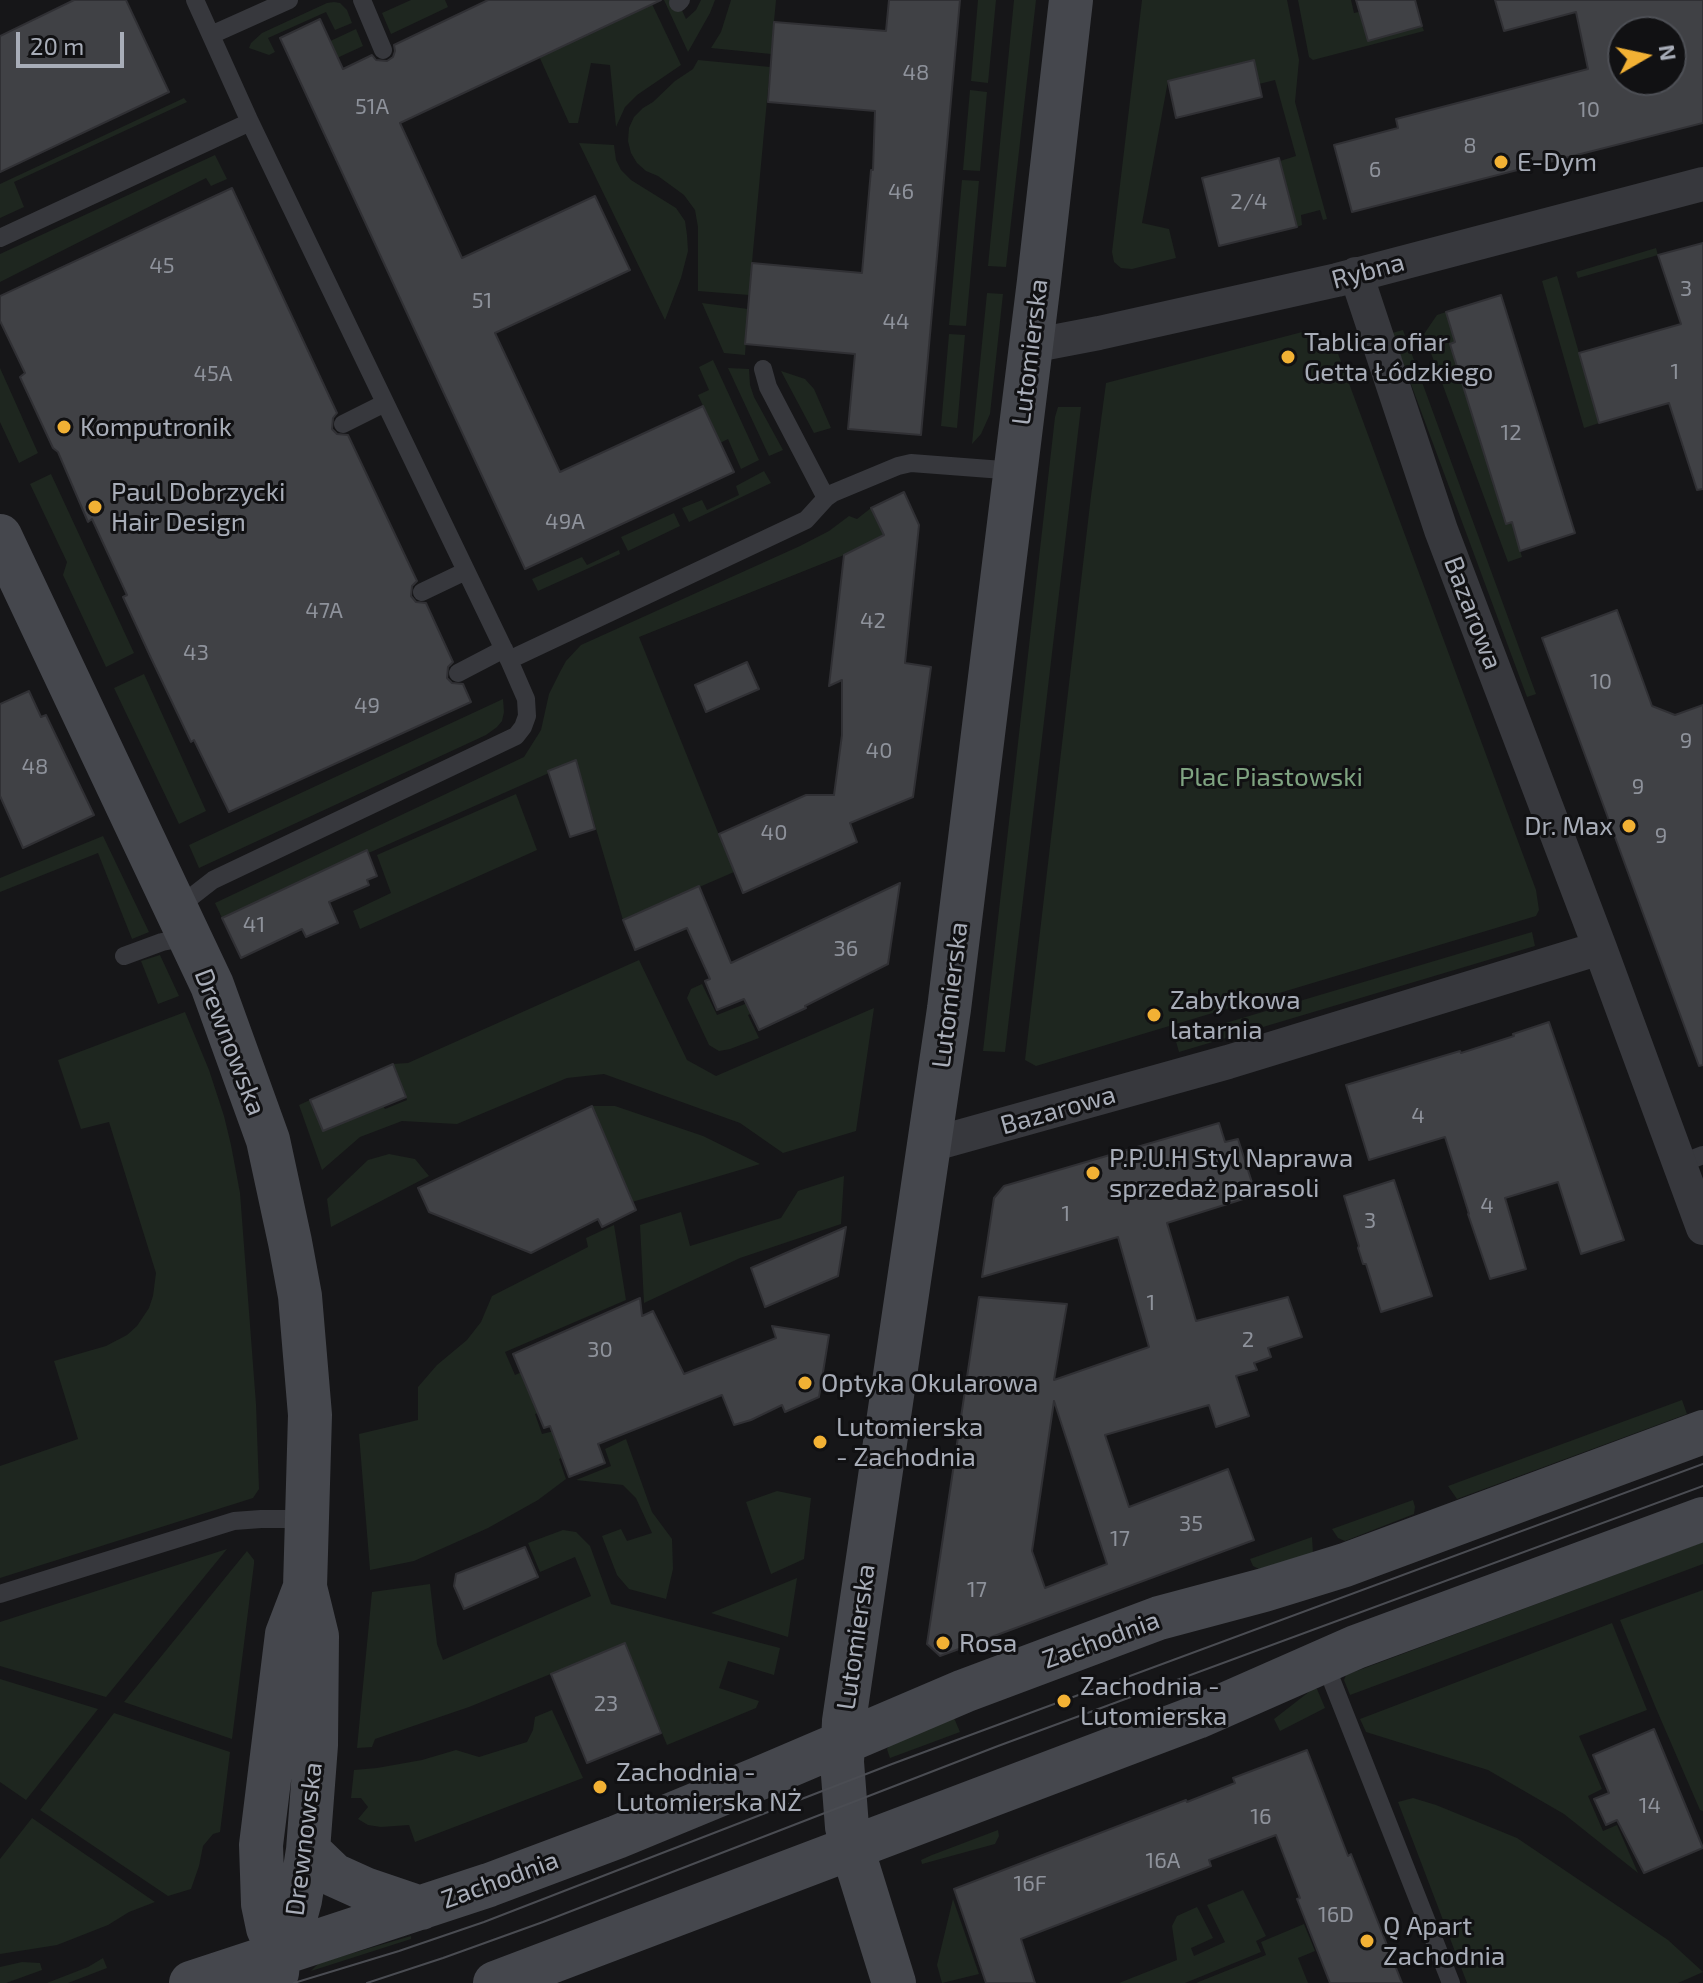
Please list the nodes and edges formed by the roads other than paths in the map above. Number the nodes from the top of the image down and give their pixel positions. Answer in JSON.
{"nodes":[{"id":1,"x":195,"y":0,"type":"edge"},
{"id":2,"x":289,"y":0,"type":"edge"},
{"id":3,"x":362,"y":0,"type":"edge"},
{"id":4,"x":1071,"y":0,"type":"edge"},
{"id":5,"x":211,"y":35,"type":"junction"},
{"id":6,"x":383,"y":50,"type":"dead end"},
{"id":7,"x":250,"y":122,"type":"junction"},
{"id":8,"x":1703,"y":184,"type":"edge"},
{"id":9,"x":0,"y":238,"type":"edge"},
{"id":10,"x":1356,"y":274,"type":"junction"},
{"id":11,"x":1031,"y":346,"type":"junction"},
{"id":12,"x":763,"y":369,"type":"dead end"},
{"id":13,"x":385,"y":403,"type":"junction"},
{"id":14,"x":343,"y":424,"type":"dead end"},
{"id":15,"x":1016,"y":471,"type":"junction"},
{"id":16,"x":826,"y":498,"type":"junction"},
{"id":17,"x":0,"y":536,"type":"edge"},
{"id":18,"x":466,"y":571,"type":"junction"},
{"id":19,"x":422,"y":592,"type":"dead end"},
{"id":20,"x":506,"y":655,"type":"junction"},
{"id":21,"x":458,"y":673,"type":"dead end"},
{"id":22,"x":183,"y":925,"type":"junction"},
{"id":23,"x":1600,"y":948,"type":"junction"},
{"id":24,"x":124,"y":956,"type":"dead end"},
{"id":25,"x":930,"y":1145,"type":"junction"},
{"id":26,"x":1692,"y":1159,"type":"edge"},
{"id":27,"x":1703,"y":1228,"type":"edge"},
{"id":28,"x":1703,"y":1432,"type":"edge"},
{"id":29,"x":308,"y":1519,"type":"junction"},
{"id":30,"x":1703,"y":1519,"type":"edge"},
{"id":31,"x":305,"y":1587,"type":"junction"},
{"id":32,"x":0,"y":1594,"type":"edge"},
{"id":33,"x":1324,"y":1661,"type":"junction"},
{"id":34,"x":842,"y":1742,"type":"junction"},
{"id":35,"x":852,"y":1848,"type":"junction"},
{"id":36,"x":308,"y":1850,"type":"junction"},
{"id":37,"x":421,"y":1908,"type":"junction"},
{"id":38,"x":277,"y":1968,"type":"edge"},
{"id":39,"x":191,"y":1983,"type":"edge"},
{"id":40,"x":495,"y":1983,"type":"edge"},
{"id":41,"x":894,"y":1983,"type":"edge"},
{"id":42,"x":1451,"y":1983,"type":"edge"}],
"edges":[{"from":1,"to":5,"type":"lane"},
{"from":2,"to":5,"type":"lane"},
{"from":3,"to":6,"type":"lane"},
{"from":4,"to":11,"type":"main road","name":"Lutomierska"},
{"from":5,"to":7,"type":"lane"},
{"from":7,"to":9,"type":"lane"},
{"from":7,"to":13,"type":"lane"},
{"from":8,"to":10,"type":"street","name":"Rybna"},
{"from":10,"to":11,"type":"street","name":"Rybna"},
{"from":10,"to":23,"type":"street","name":"Bazarowa"},
{"from":11,"to":15,"type":"main road","name":"Lutomierska"},
{"from":12,"to":16,"type":"lane"},
{"from":13,"to":14,"type":"lane"},
{"from":13,"to":18,"type":"lane"},
{"from":15,"to":16,"type":"lane"},
{"from":15,"to":25,"type":"main road","name":"Lutomierska"},
{"from":16,"to":20,"type":"lane"},
{"from":17,"to":22,"type":"main road","name":"Drewnowska"},
{"from":18,"to":19,"type":"lane"},
{"from":18,"to":20,"type":"lane"},
{"from":20,"to":21,"type":"lane"},
{"from":20,"to":22,"type":"lane"},
{"from":22,"to":24,"type":"lane"},
{"from":22,"to":29,"type":"main road","name":"Drewnowska"},
{"from":23,"to":25,"type":"street","name":"Bazarowa"},
{"from":23,"to":26,"type":"street","name":"Bazarowa"},
{"from":25,"to":34,"type":"main road","name":"Lutomierska"},
{"from":26,"to":27,"type":"street","name":"Bazarowa"},
{"from":28,"to":34,"type":"main road","name":"Zachodnia"},
{"from":29,"to":31,"type":"main road","name":"Drewnowska"},
{"from":29,"to":32,"type":"lane"},
{"from":30,"to":33,"type":"main road"},
{"from":31,"to":36,"type":"main road","name":"Drewnowska"},
{"from":31,"to":38,"type":"main road","name":"Drewnowska"},
{"from":33,"to":35,"type":"main road"},
{"from":33,"to":42,"type":"lane"},
{"from":34,"to":35,"type":"main road","name":"Lutomierska"},
{"from":34,"to":37,"type":"main road","name":"Zachodnia"},
{"from":35,"to":40,"type":"main road"},
{"from":35,"to":41,"type":"main road","name":"Lutomierska"},
{"from":36,"to":37,"type":"main road"},
{"from":36,"to":38,"type":"main road","name":"Drewnowska"},
{"from":37,"to":38,"type":"main road","name":"Zachodnia"},
{"from":38,"to":39,"type":"main road","name":"Zachodnia"}]}
